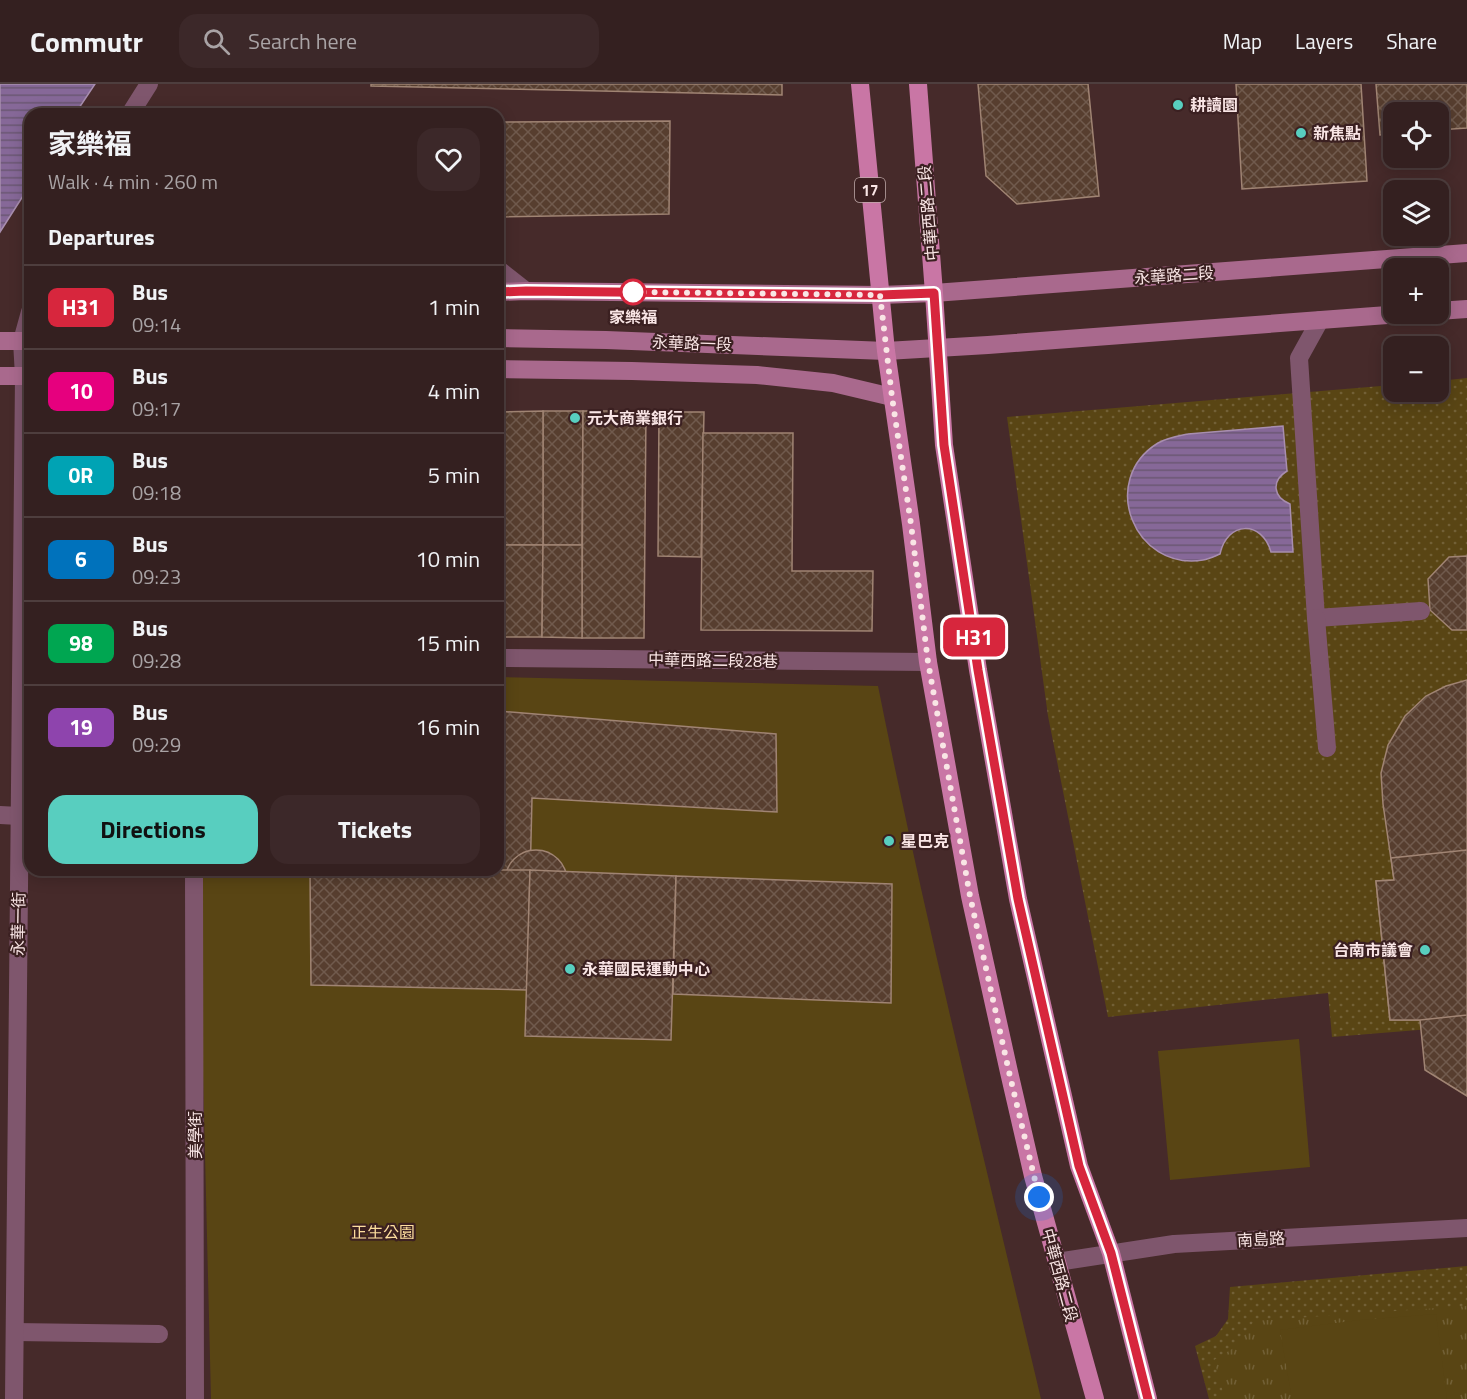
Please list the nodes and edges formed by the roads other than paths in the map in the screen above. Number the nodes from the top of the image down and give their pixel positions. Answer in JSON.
{"nodes":[{"id":1,"x":149,"y":84,"type":"edge"},
{"id":2,"x":860,"y":84,"type":"edge"},
{"id":3,"x":918,"y":84,"type":"edge"},
{"id":4,"x":134,"y":108,"type":"edge"},
{"id":5,"x":1467,"y":253,"type":"edge"},
{"id":6,"x":504,"y":274,"type":"edge"},
{"id":7,"x":526,"y":291,"type":"junction"},
{"id":8,"x":504,"y":292,"type":"edge"},
{"id":9,"x":934,"y":293,"type":"junction"},
{"id":10,"x":880,"y":295,"type":"junction"},
{"id":11,"x":1467,"y":309,"type":"edge"},
{"id":12,"x":1449,"y":310,"type":"edge"},
{"id":13,"x":1383,"y":315,"type":"edge"},
{"id":14,"x":1320,"y":320,"type":"junction"},
{"id":15,"x":504,"y":338,"type":"edge"},
{"id":16,"x":0,"y":341,"type":"edge"},
{"id":17,"x":24,"y":341,"type":"edge"},
{"id":18,"x":938,"y":349,"type":"junction"},
{"id":19,"x":886,"y":351,"type":"junction"},
{"id":20,"x":504,"y":369,"type":"edge"},
{"id":21,"x":0,"y":376,"type":"edge"},
{"id":22,"x":24,"y":376,"type":"edge"},
{"id":23,"x":892,"y":397,"type":"junction"},
{"id":24,"x":1421,"y":611,"type":"dead end"},
{"id":25,"x":1316,"y":618,"type":"junction"},
{"id":26,"x":504,"y":658,"type":"edge"},
{"id":27,"x":928,"y":662,"type":"junction"},
{"id":28,"x":24,"y":684,"type":"edge"},
{"id":29,"x":1327,"y":748,"type":"dead end"},
{"id":30,"x":0,"y":815,"type":"edge"},
{"id":31,"x":19,"y":816,"type":"junction"},
{"id":32,"x":194,"y":876,"type":"edge"},
{"id":33,"x":9,"y":1065,"type":"edge"},
{"id":34,"x":1467,"y":1228,"type":"edge"},
{"id":35,"x":1111,"y":1253,"type":"junction"},
{"id":36,"x":1057,"y":1262,"type":"junction"},
{"id":37,"x":7,"y":1312,"type":"edge"},
{"id":38,"x":15,"y":1332,"type":"junction"},
{"id":39,"x":159,"y":1334,"type":"dead end"},
{"id":40,"x":14,"y":1399,"type":"edge"},
{"id":41,"x":195,"y":1399,"type":"edge"},
{"id":42,"x":1095,"y":1399,"type":"edge"},
{"id":43,"x":1148,"y":1399,"type":"edge"}],
"edges":[{"from":1,"to":4,"type":"street"},
{"from":2,"to":10,"type":"main road","name":"中華西路二段","number":"17"},
{"from":3,"to":9,"type":"main road","name":"中華西路二段"},
{"from":5,"to":9,"type":"street","name":"永華路二段"},
{"from":6,"to":7,"type":"street"},
{"from":7,"to":8,"type":"street"},
{"from":7,"to":10,"type":"street"},
{"from":9,"to":10,"type":"street","name":"永華路二段"},
{"from":9,"to":18,"type":"main road","name":"中華西路二段"},
{"from":10,"to":19,"type":"main road","name":"中華西路二段","number":"17"},
{"from":11,"to":12,"type":"street"},
{"from":13,"to":14,"type":"street"},
{"from":14,"to":18,"type":"street"},
{"from":14,"to":25,"type":"street"},
{"from":15,"to":19,"type":"street","name":"永華路一段"},
{"from":16,"to":17,"type":"street"},
{"from":18,"to":19,"type":"street"},
{"from":18,"to":35,"type":"main road","name":"中華西路二段"},
{"from":19,"to":23,"type":"main road","name":"中華西路二段","number":"17"},
{"from":20,"to":23,"type":"street"},
{"from":21,"to":22,"type":"street"},
{"from":23,"to":27,"type":"main road","name":"中華西路二段","number":"17"},
{"from":24,"to":25,"type":"street"},
{"from":25,"to":29,"type":"street"},
{"from":26,"to":27,"type":"street","name":"中華西路二段28巷"},
{"from":27,"to":36,"type":"main road","name":"中華西路二段","number":"17"},
{"from":28,"to":31,"type":"street","name":"永華一街"},
{"from":30,"to":31,"type":"street"},
{"from":31,"to":33,"type":"street","name":"永華一街"},
{"from":32,"to":41,"type":"street","name":"美學街"},
{"from":33,"to":37,"type":"street","name":"永華一街"},
{"from":34,"to":35,"type":"street","name":"南島路"},
{"from":35,"to":36,"type":"street","name":"南島路"},
{"from":35,"to":43,"type":"main road","name":"中華西路二段"},
{"from":36,"to":42,"type":"main road","name":"中華西路二段","number":"17"},
{"from":37,"to":38,"type":"street","name":"永華一街"},
{"from":38,"to":39,"type":"street"},
{"from":38,"to":40,"type":"street","name":"永華一街"}]}
